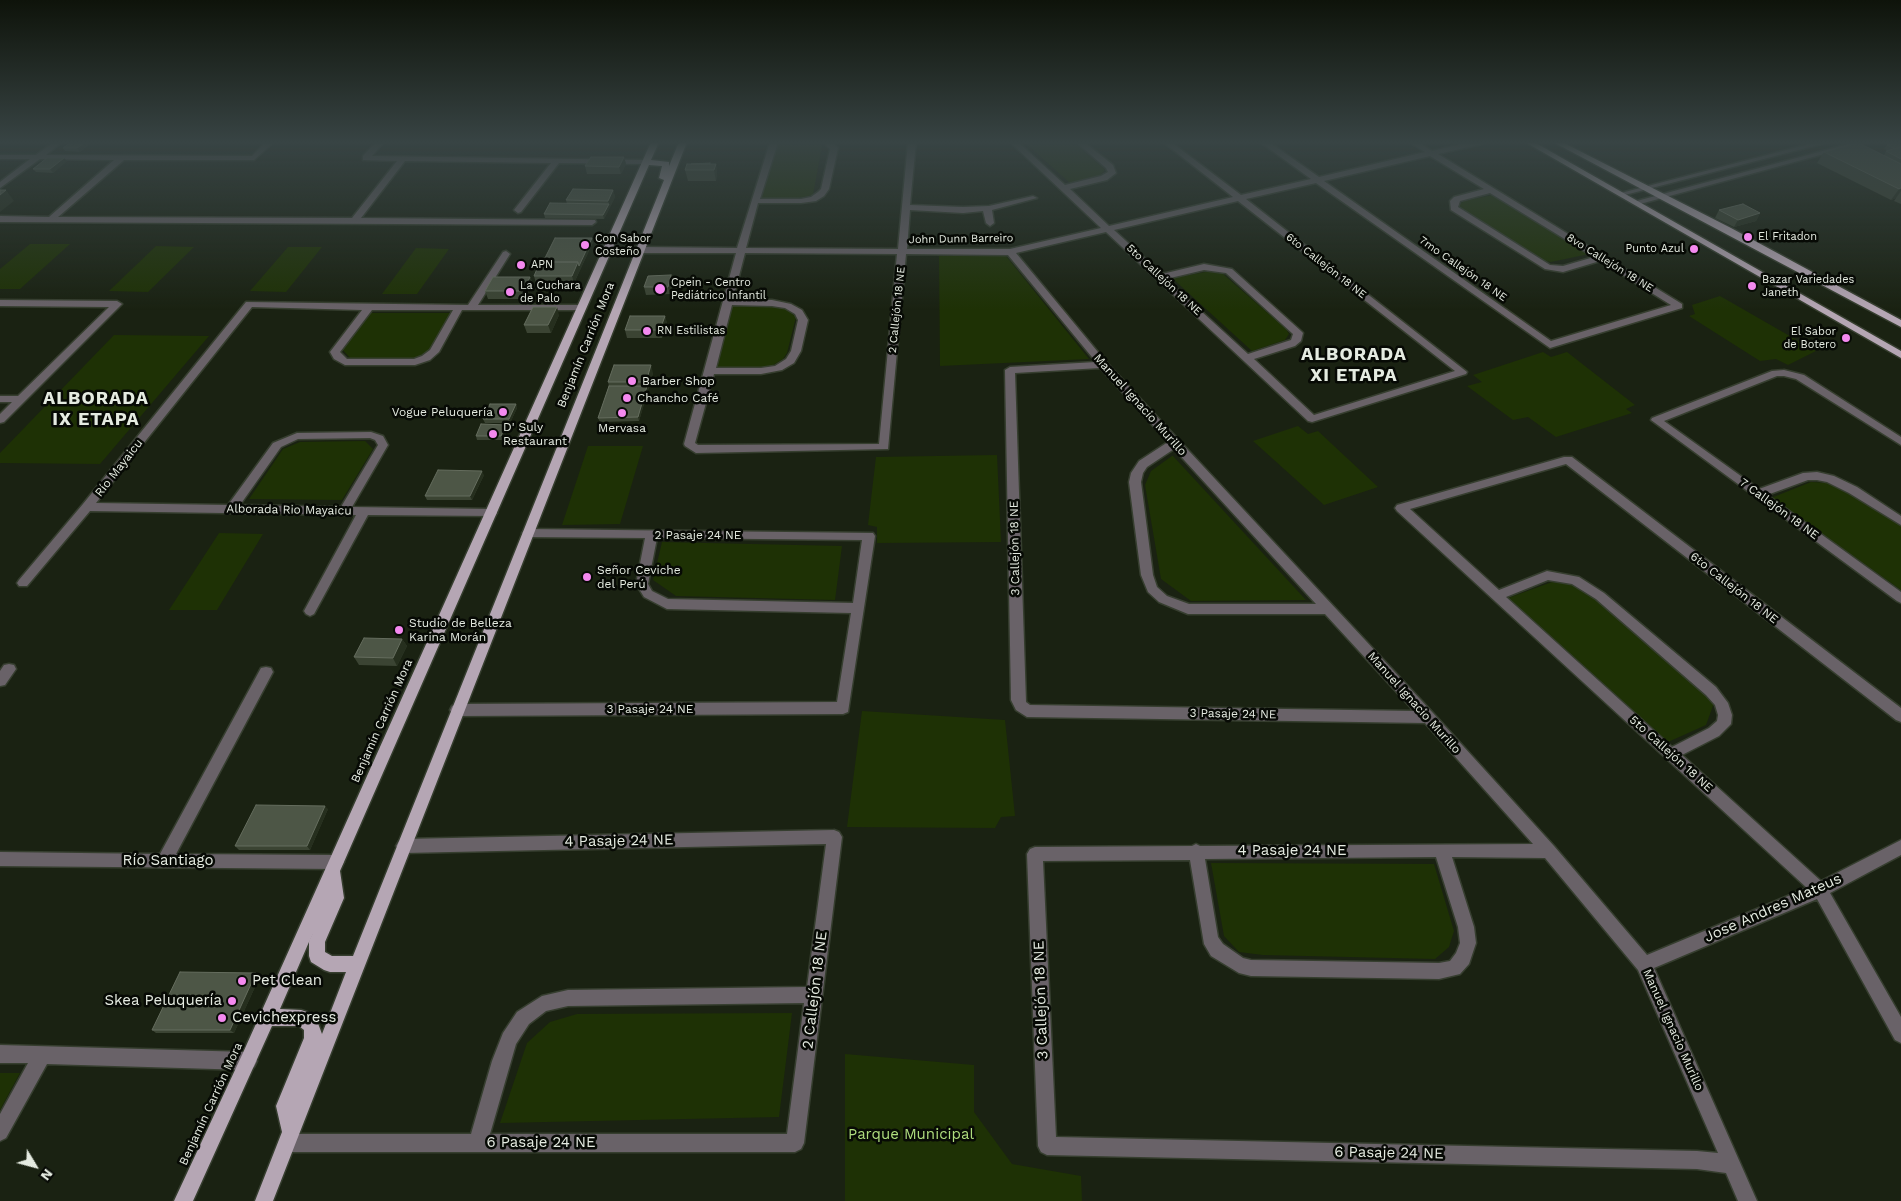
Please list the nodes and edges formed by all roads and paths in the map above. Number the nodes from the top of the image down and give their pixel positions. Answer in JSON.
{"nodes":[{"id":1,"x":75,"y":198,"type":"edge"},
{"id":2,"x":372,"y":198,"type":"edge"},
{"id":3,"x":528,"y":198,"type":"edge"},
{"id":4,"x":630,"y":198,"type":"edge"},
{"id":5,"x":661,"y":198,"type":"edge"},
{"id":6,"x":757,"y":198,"type":"edge"},
{"id":7,"x":815,"y":198,"type":"edge"},
{"id":8,"x":909,"y":198,"type":"edge"},
{"id":9,"x":1033,"y":198,"type":"dead end"},
{"id":10,"x":1075,"y":198,"type":"edge"},
{"id":11,"x":1234,"y":198,"type":"edge"},
{"id":12,"x":1239,"y":198,"type":"edge"},
{"id":13,"x":1343,"y":198,"type":"edge"},
{"id":14,"x":1461,"y":198,"type":"edge"},
{"id":15,"x":1505,"y":198,"type":"edge"},
{"id":16,"x":1629,"y":198,"type":"edge"},
{"id":17,"x":1652,"y":198,"type":"edge"},
{"id":18,"x":1664,"y":198,"type":"edge"},
{"id":19,"x":756,"y":201,"type":"junction"},
{"id":20,"x":1637,"y":202,"type":"junction"},
{"id":21,"x":908,"y":208,"type":"junction"},
{"id":22,"x":987,"y":208,"type":"junction"},
{"id":23,"x":518,"y":210,"type":"dead end"},
{"id":24,"x":52,"y":218,"type":"junction"},
{"id":25,"x":0,"y":219,"type":"edge"},
{"id":26,"x":355,"y":220,"type":"junction"},
{"id":27,"x":592,"y":222,"type":"edge"},
{"id":28,"x":990,"y":223,"type":"dead end"},
{"id":29,"x":1107,"y":229,"type":"junction"},
{"id":30,"x":640,"y":250,"type":"junction"},
{"id":31,"x":742,"y":251,"type":"junction"},
{"id":32,"x":903,"y":251,"type":"junction"},
{"id":33,"x":1010,"y":252,"type":"junction"},
{"id":34,"x":506,"y":254,"type":"dead end"},
{"id":35,"x":1602,"y":258,"type":"junction"},
{"id":36,"x":1162,"y":277,"type":"junction"},
{"id":37,"x":728,"y":302,"type":"junction"},
{"id":38,"x":0,"y":303,"type":"edge"},
{"id":39,"x":1679,"y":306,"type":"joint"},
{"id":40,"x":369,"y":307,"type":"junction"},
{"id":41,"x":459,"y":308,"type":"junction"},
{"id":42,"x":471,"y":308,"type":"junction"},
{"id":43,"x":581,"y":308,"type":"junction"},
{"id":44,"x":1901,"y":324,"type":"edge"},
{"id":45,"x":1901,"y":355,"type":"edge"},
{"id":46,"x":1247,"y":358,"type":"junction"},
{"id":47,"x":1103,"y":365,"type":"junction"},
{"id":48,"x":710,"y":371,"type":"junction"},
{"id":49,"x":0,"y":399,"type":"edge"},
{"id":50,"x":21,"y":399,"type":"junction"},
{"id":51,"x":1312,"y":419,"type":"joint"},
{"id":52,"x":0,"y":420,"type":"edge"},
{"id":53,"x":1901,"y":442,"type":"edge"},
{"id":54,"x":1175,"y":443,"type":"junction"},
{"id":55,"x":1758,"y":494,"type":"junction"},
{"id":56,"x":87,"y":507,"type":"junction"},
{"id":57,"x":1401,"y":508,"type":"joint"},
{"id":58,"x":231,"y":509,"type":"junction"},
{"id":59,"x":344,"y":510,"type":"junction"},
{"id":60,"x":364,"y":511,"type":"junction"},
{"id":61,"x":491,"y":512,"type":"junction"},
{"id":62,"x":1901,"y":521,"type":"edge"},
{"id":63,"x":528,"y":532,"type":"junction"},
{"id":64,"x":652,"y":534,"type":"junction"},
{"id":65,"x":24,"y":583,"type":"dead end"},
{"id":66,"x":1498,"y":595,"type":"junction"},
{"id":67,"x":1901,"y":598,"type":"edge"},
{"id":68,"x":858,"y":608,"type":"junction"},
{"id":69,"x":1328,"y":609,"type":"junction"},
{"id":70,"x":310,"y":611,"type":"dead end"},
{"id":71,"x":9,"y":669,"type":"dead end"},
{"id":72,"x":266,"y":672,"type":"dead end"},
{"id":73,"x":0,"y":681,"type":"edge"},
{"id":74,"x":457,"y":710,"type":"junction"},
{"id":75,"x":1038,"y":711,"type":"joint"},
{"id":76,"x":1901,"y":716,"type":"edge"},
{"id":77,"x":1428,"y":717,"type":"junction"},
{"id":78,"x":1671,"y":754,"type":"junction"},
{"id":79,"x":834,"y":837,"type":"joint"},
{"id":80,"x":404,"y":846,"type":"junction"},
{"id":81,"x":1901,"y":847,"type":"edge"},
{"id":82,"x":1196,"y":851,"type":"junction"},
{"id":83,"x":1442,"y":851,"type":"junction"},
{"id":84,"x":1549,"y":851,"type":"junction"},
{"id":85,"x":1035,"y":854,"type":"joint"},
{"id":86,"x":0,"y":859,"type":"edge"},
{"id":87,"x":164,"y":861,"type":"junction"},
{"id":88,"x":334,"y":867,"type":"junction"},
{"id":89,"x":1820,"y":890,"type":"junction"},
{"id":90,"x":357,"y":964,"type":"junction"},
{"id":91,"x":1644,"y":964,"type":"junction"},
{"id":92,"x":814,"y":995,"type":"junction"},
{"id":93,"x":268,"y":1017,"type":"junction"},
{"id":94,"x":1901,"y":1034,"type":"edge"},
{"id":95,"x":0,"y":1054,"type":"edge"},
{"id":96,"x":42,"y":1056,"type":"junction"},
{"id":97,"x":248,"y":1061,"type":"junction"},
{"id":98,"x":0,"y":1132,"type":"edge"},
{"id":99,"x":289,"y":1137,"type":"junction"},
{"id":100,"x":795,"y":1142,"type":"joint"},
{"id":101,"x":478,"y":1143,"type":"junction"},
{"id":102,"x":1047,"y":1146,"type":"joint"},
{"id":103,"x":1731,"y":1164,"type":"junction"},
{"id":104,"x":182,"y":1201,"type":"edge"},
{"id":105,"x":264,"y":1201,"type":"edge"},
{"id":106,"x":1748,"y":1201,"type":"edge"}],
"edges":[{"from":1,"to":24,"type":"street"},
{"from":2,"to":26,"type":"street"},
{"from":3,"to":23,"type":"street"},
{"from":4,"to":43,"type":"main road","name":"Benjamín Carrión Mora"},
{"from":5,"to":30,"type":"main road","name":"Benjamín Carrión Mora"},
{"from":6,"to":19,"type":"street"},
{"from":7,"to":19,"type":"street"},
{"from":8,"to":21,"type":"street","name":"2 Callejón 18 NE"},
{"from":9,"to":22,"type":"street"},
{"from":10,"to":29,"type":"street","name":"5to Callejón 18 NE"},
{"from":11,"to":29,"type":"street","name":"John Dunn Barreiro"},
{"from":12,"to":51,"type":"street","name":"6to Callejón 18 NE"},
{"from":13,"to":39,"type":"street","name":"7mo Callejón 18 NE"},
{"from":14,"to":35,"type":"street"},
{"from":15,"to":35,"type":"street","name":"8vo Callejón 18 NE"},
{"from":16,"to":20,"type":"main road"},
{"from":17,"to":20,"type":"street"},
{"from":18,"to":44,"type":"main road"},
{"from":19,"to":31,"type":"street"},
{"from":20,"to":45,"type":"main road"},
{"from":21,"to":22,"type":"street"},
{"from":21,"to":32,"type":"street","name":"2 Callejón 18 NE"},
{"from":22,"to":28,"type":"street"},
{"from":24,"to":25,"type":"street"},
{"from":24,"to":26,"type":"street"},
{"from":26,"to":27,"type":"street"},
{"from":29,"to":33,"type":"street","name":"John Dunn Barreiro"},
{"from":29,"to":36,"type":"street","name":"5to Callejón 18 NE"},
{"from":30,"to":31,"type":"street","name":"John Dunn Barreiro"},
{"from":30,"to":63,"type":"main road","name":"Benjamín Carrión Mora"},
{"from":31,"to":32,"type":"street","name":"John Dunn Barreiro"},
{"from":31,"to":37,"type":"street"},
{"from":32,"to":33,"type":"street","name":"John Dunn Barreiro"},
{"from":32,"to":48,"type":"street","name":"2 Callejón 18 NE"},
{"from":33,"to":47,"type":"street","name":"Manuel Ignacio Murillo"},
{"from":34,"to":42,"type":"street"},
{"from":35,"to":39,"type":"street","name":"8vo Callejón 18 NE"},
{"from":36,"to":46,"type":"street","name":"5to Callejón 18 NE"},
{"from":36,"to":46,"type":"street"},
{"from":37,"to":48,"type":"street"},
{"from":37,"to":48,"type":"street"},
{"from":38,"to":50,"type":"street"},
{"from":40,"to":41,"type":"street"},
{"from":40,"to":41,"type":"street"},
{"from":40,"to":56,"type":"street","name":"Río Mayaicu"},
{"from":41,"to":42,"type":"street"},
{"from":42,"to":43,"type":"street"},
{"from":43,"to":61,"type":"main road","name":"Benjamín Carrión Mora"},
{"from":46,"to":51,"type":"street","name":"5to Callejón 18 NE"},
{"from":47,"to":54,"type":"street","name":"Manuel Ignacio Murillo"},
{"from":47,"to":75,"type":"street","name":"3 Callejón 18 NE"},
{"from":49,"to":50,"type":"street"},
{"from":50,"to":52,"type":"street"},
{"from":53,"to":55,"type":"street","name":"7 Callejón 18 NE"},
{"from":54,"to":69,"type":"street","name":"Manuel Ignacio Murillo"},
{"from":54,"to":69,"type":"street"},
{"from":55,"to":62,"type":"street"},
{"from":55,"to":67,"type":"street","name":"7 Callejón 18 NE"},
{"from":56,"to":58,"type":"street","name":"Alborada Rio Mayaicu"},
{"from":56,"to":65,"type":"street","name":"Río Mayaicu"},
{"from":57,"to":66,"type":"street","name":"5to Callejón 18 NE"},
{"from":57,"to":76,"type":"street","name":"6to Callejón 18 NE"},
{"from":58,"to":59,"type":"street","name":"Alborada Rio Mayaicu"},
{"from":58,"to":59,"type":"street"},
{"from":59,"to":60,"type":"street","name":"Alborada Rio Mayaicu"},
{"from":60,"to":61,"type":"street","name":"Alborada Rio Mayaicu"},
{"from":60,"to":70,"type":"street"},
{"from":61,"to":88,"type":"main road","name":"Benjamín Carrión Mora"},
{"from":63,"to":64,"type":"street","name":"2 Pasaje 24 NE"},
{"from":63,"to":74,"type":"main road","name":"Benjamín Carrión Mora"},
{"from":64,"to":68,"type":"street"},
{"from":64,"to":68,"type":"street","name":"2 Pasaje 24 NE"},
{"from":66,"to":78,"type":"street","name":"5to Callejón 18 NE"},
{"from":66,"to":78,"type":"street"},
{"from":68,"to":74,"type":"street","name":"3 Pasaje 24 NE"},
{"from":69,"to":77,"type":"street","name":"Manuel Ignacio Murillo"},
{"from":71,"to":73,"type":"street"},
{"from":72,"to":87,"type":"street"},
{"from":74,"to":80,"type":"main road","name":"Benjamín Carrión Mora"},
{"from":75,"to":77,"type":"street","name":"3 Pasaje 24 NE"},
{"from":77,"to":84,"type":"street","name":"Manuel Ignacio Murillo"},
{"from":78,"to":89,"type":"street","name":"5to Callejón 18 NE"},
{"from":79,"to":80,"type":"street","name":"4 Pasaje 24 NE"},
{"from":79,"to":92,"type":"street","name":"2 Callejón 18 NE"},
{"from":80,"to":90,"type":"main road","name":"Benjamín Carrión Mora"},
{"from":81,"to":89,"type":"street","name":"Jose Andres Mateus"},
{"from":82,"to":83,"type":"street","name":"4 Pasaje 24 NE"},
{"from":82,"to":83,"type":"street"},
{"from":82,"to":85,"type":"street","name":"4 Pasaje 24 NE"},
{"from":83,"to":84,"type":"street","name":"4 Pasaje 24 NE"},
{"from":84,"to":91,"type":"street","name":"Manuel Ignacio Murillo"},
{"from":85,"to":102,"type":"street","name":"3 Callejón 18 NE"},
{"from":86,"to":87,"type":"street","name":"Río Santiago"},
{"from":87,"to":88,"type":"street","name":"Río Santiago"},
{"from":88,"to":90,"type":"main road"},
{"from":88,"to":93,"type":"main road","name":"Benjamín Carrión Mora"},
{"from":89,"to":91,"type":"street","name":"Jose Andres Mateus"},
{"from":89,"to":94,"type":"street","name":"5to Callejón 18 NE"},
{"from":90,"to":99,"type":"main road","name":"Benjamín Carrión Mora"},
{"from":91,"to":103,"type":"street","name":"Manuel Ignacio Murillo"},
{"from":92,"to":100,"type":"street","name":"2 Callejón 18 NE"},
{"from":92,"to":101,"type":"street"},
{"from":93,"to":97,"type":"main road","name":"Benjamín Carrión Mora"},
{"from":93,"to":99,"type":"main road"},
{"from":95,"to":96,"type":"street"},
{"from":96,"to":97,"type":"street"},
{"from":96,"to":98,"type":"street"},
{"from":97,"to":104,"type":"main road","name":"Benjamín Carrión Mora"},
{"from":99,"to":101,"type":"street","name":"6 Pasaje 24 NE"},
{"from":99,"to":105,"type":"main road","name":"Benjamín Carrión Mora"},
{"from":100,"to":101,"type":"street","name":"6 Pasaje 24 NE"},
{"from":102,"to":103,"type":"street","name":"6 Pasaje 24 NE"},
{"from":103,"to":106,"type":"street","name":"Manuel Ignacio Murillo"}]}
